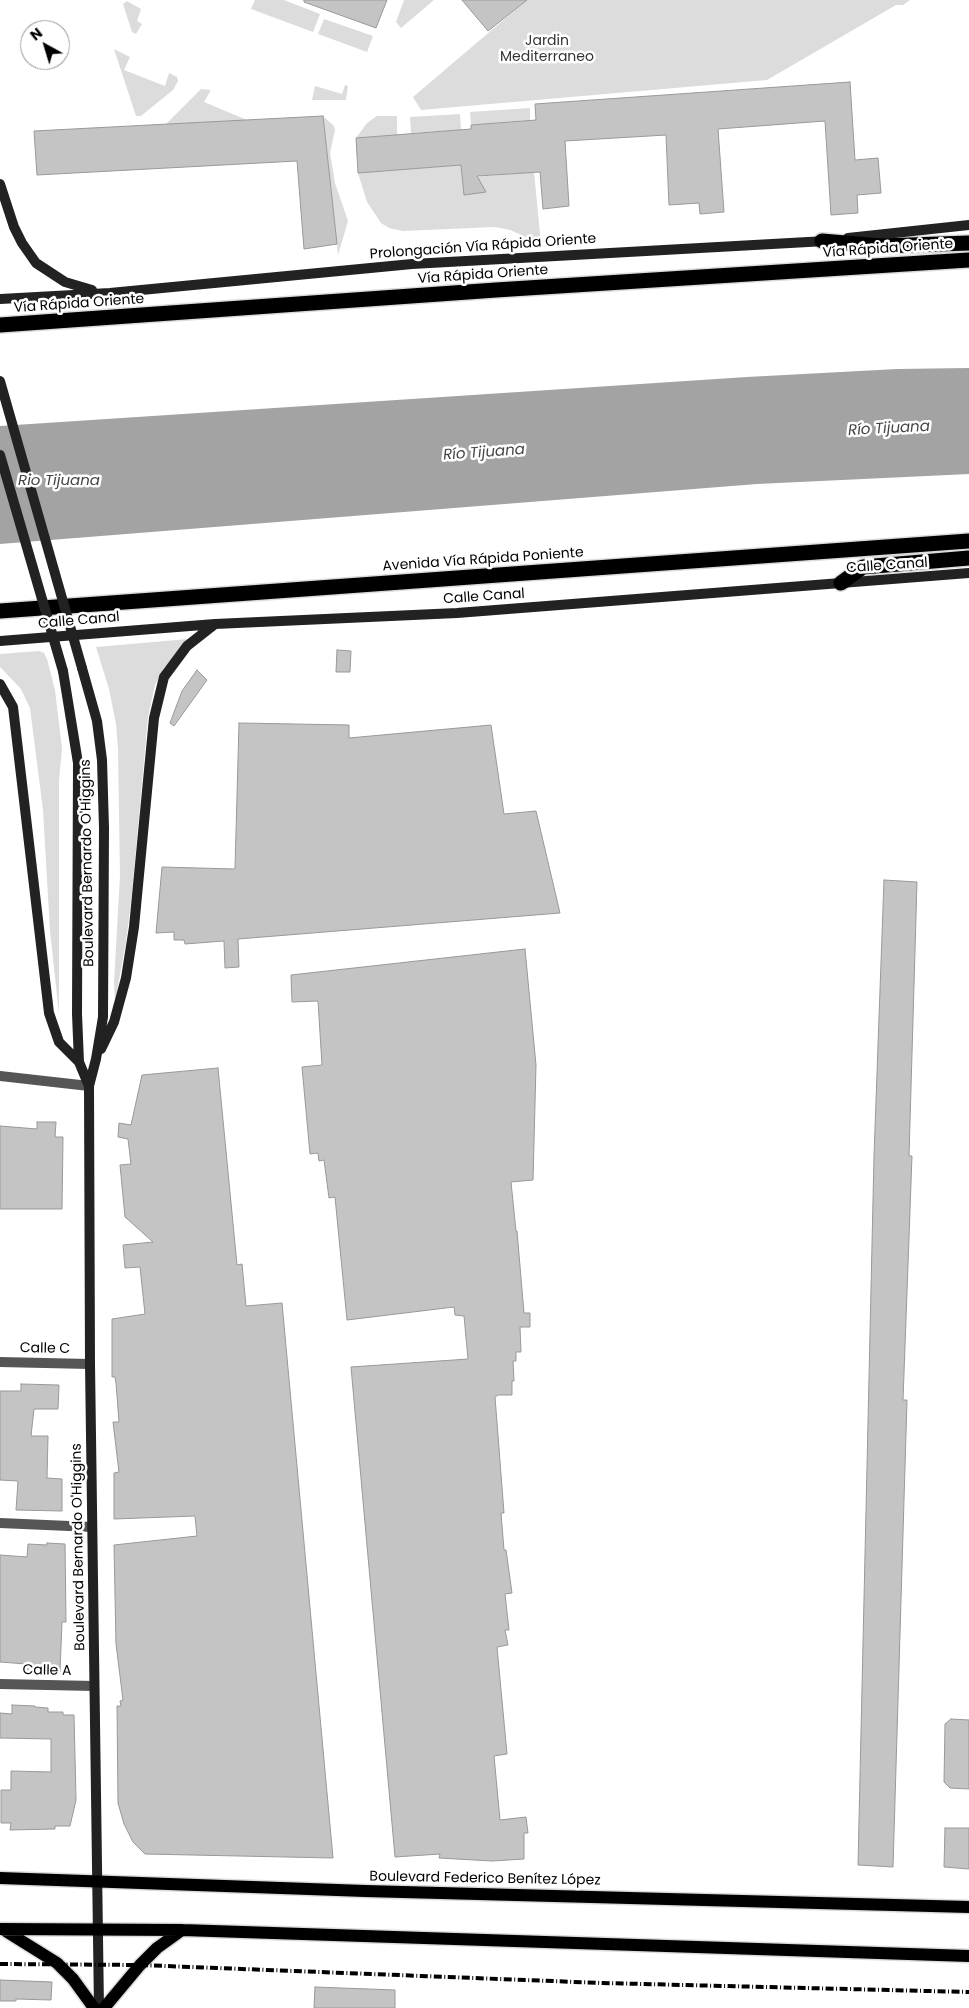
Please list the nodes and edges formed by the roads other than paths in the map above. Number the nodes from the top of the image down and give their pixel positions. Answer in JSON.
{"nodes":[{"id":1,"x":0,"y":184,"type":"edge"},
{"id":2,"x":969,"y":225,"type":"edge"},
{"id":3,"x":822,"y":241,"type":"junction"},
{"id":4,"x":969,"y":243,"type":"edge"},
{"id":5,"x":969,"y":260,"type":"edge"},
{"id":6,"x":110,"y":293,"type":"junction"},
{"id":7,"x":0,"y":299,"type":"edge"},
{"id":8,"x":0,"y":325,"type":"edge"},
{"id":9,"x":0,"y":381,"type":"edge"},
{"id":10,"x":0,"y":455,"type":"edge"},
{"id":11,"x":969,"y":541,"type":"edge"},
{"id":12,"x":969,"y":558,"type":"edge"},
{"id":13,"x":969,"y":574,"type":"edge"},
{"id":14,"x":841,"y":583,"type":"junction"},
{"id":15,"x":0,"y":611,"type":"edge"},
{"id":16,"x":215,"y":624,"type":"junction"},
{"id":17,"x":0,"y":641,"type":"edge"},
{"id":18,"x":0,"y":684,"type":"edge"},
{"id":19,"x":96,"y":1059,"type":"junction"},
{"id":20,"x":79,"y":1062,"type":"junction"},
{"id":21,"x":0,"y":1076,"type":"edge"},
{"id":22,"x":89,"y":1086,"type":"junction"},
{"id":23,"x":0,"y":1362,"type":"edge"},
{"id":24,"x":90,"y":1364,"type":"junction"},
{"id":25,"x":0,"y":1523,"type":"edge"},
{"id":26,"x":92,"y":1526,"type":"junction"},
{"id":27,"x":0,"y":1684,"type":"edge"},
{"id":28,"x":94,"y":1686,"type":"junction"},
{"id":29,"x":0,"y":1878,"type":"edge"},
{"id":30,"x":97,"y":1881,"type":"junction"},
{"id":31,"x":969,"y":1907,"type":"edge"},
{"id":32,"x":2,"y":1929,"type":"edge"},
{"id":33,"x":97,"y":1929,"type":"junction"},
{"id":34,"x":182,"y":1930,"type":"junction"},
{"id":35,"x":969,"y":1956,"type":"edge"},
{"id":36,"x":94,"y":2008,"type":"edge"},
{"id":37,"x":98,"y":2008,"type":"edge"},
{"id":38,"x":104,"y":2008,"type":"edge"}],
"edges":[{"from":1,"to":6,"type":"main road"},
{"from":2,"to":3,"type":"main road","name":"Prolongación Vía Rápida Oriente"},
{"from":3,"to":4,"type":"highway"},
{"from":3,"to":6,"type":"main road","name":"Prolongación Vía Rápida Oriente"},
{"from":5,"to":8,"type":"highway","name":"Vía Rápida Oriente"},
{"from":6,"to":7,"type":"main road","name":"Prolongación Vía Rápida Oriente"},
{"from":9,"to":19,"type":"main road","name":"Boulevard Bernardo O'Higgins","bridge":true},
{"from":10,"to":20,"type":"main road","name":"Boulevard Bernardo O'Higgins","bridge":true},
{"from":11,"to":15,"type":"highway","name":"Avenida Vía Rápida Poniente"},
{"from":12,"to":14,"type":"highway"},
{"from":13,"to":14,"type":"main road","name":"Calle Canal"},
{"from":14,"to":16,"type":"main road","name":"Calle Canal"},
{"from":16,"to":17,"type":"main road","name":"Calle Canal"},
{"from":16,"to":19,"type":"main road"},
{"from":18,"to":20,"type":"main road"},
{"from":19,"to":22,"type":"main road","name":"Boulevard Bernardo O'Higgins"},
{"from":20,"to":22,"type":"main road","name":"Boulevard Bernardo O'Higgins"},
{"from":21,"to":22,"type":"street"},
{"from":22,"to":24,"type":"main road","name":"Boulevard Bernardo O'Higgins"},
{"from":23,"to":24,"type":"street","name":"Calle C"},
{"from":24,"to":26,"type":"main road","name":"Boulevard Bernardo O'Higgins"},
{"from":25,"to":26,"type":"street"},
{"from":26,"to":28,"type":"main road","name":"Boulevard Bernardo O'Higgins"},
{"from":27,"to":28,"type":"street","name":"Calle A"},
{"from":28,"to":30,"type":"main road","name":"Boulevard Bernardo O'Higgins"},
{"from":29,"to":30,"type":"main road","name":"Boulevard Federico Benítez López"},
{"from":30,"to":31,"type":"main road","name":"Boulevard Federico Benítez López"},
{"from":30,"to":33,"type":"main road","name":"Boulevard Bernardo O'Higgins"},
{"from":32,"to":33,"type":"main road"},
{"from":32,"to":36,"type":"main road"},
{"from":33,"to":34,"type":"main road"},
{"from":33,"to":37,"type":"main road","name":"Boulevard Bernardo O'Higgins"},
{"from":34,"to":35,"type":"main road"},
{"from":34,"to":38,"type":"main road"}]}
